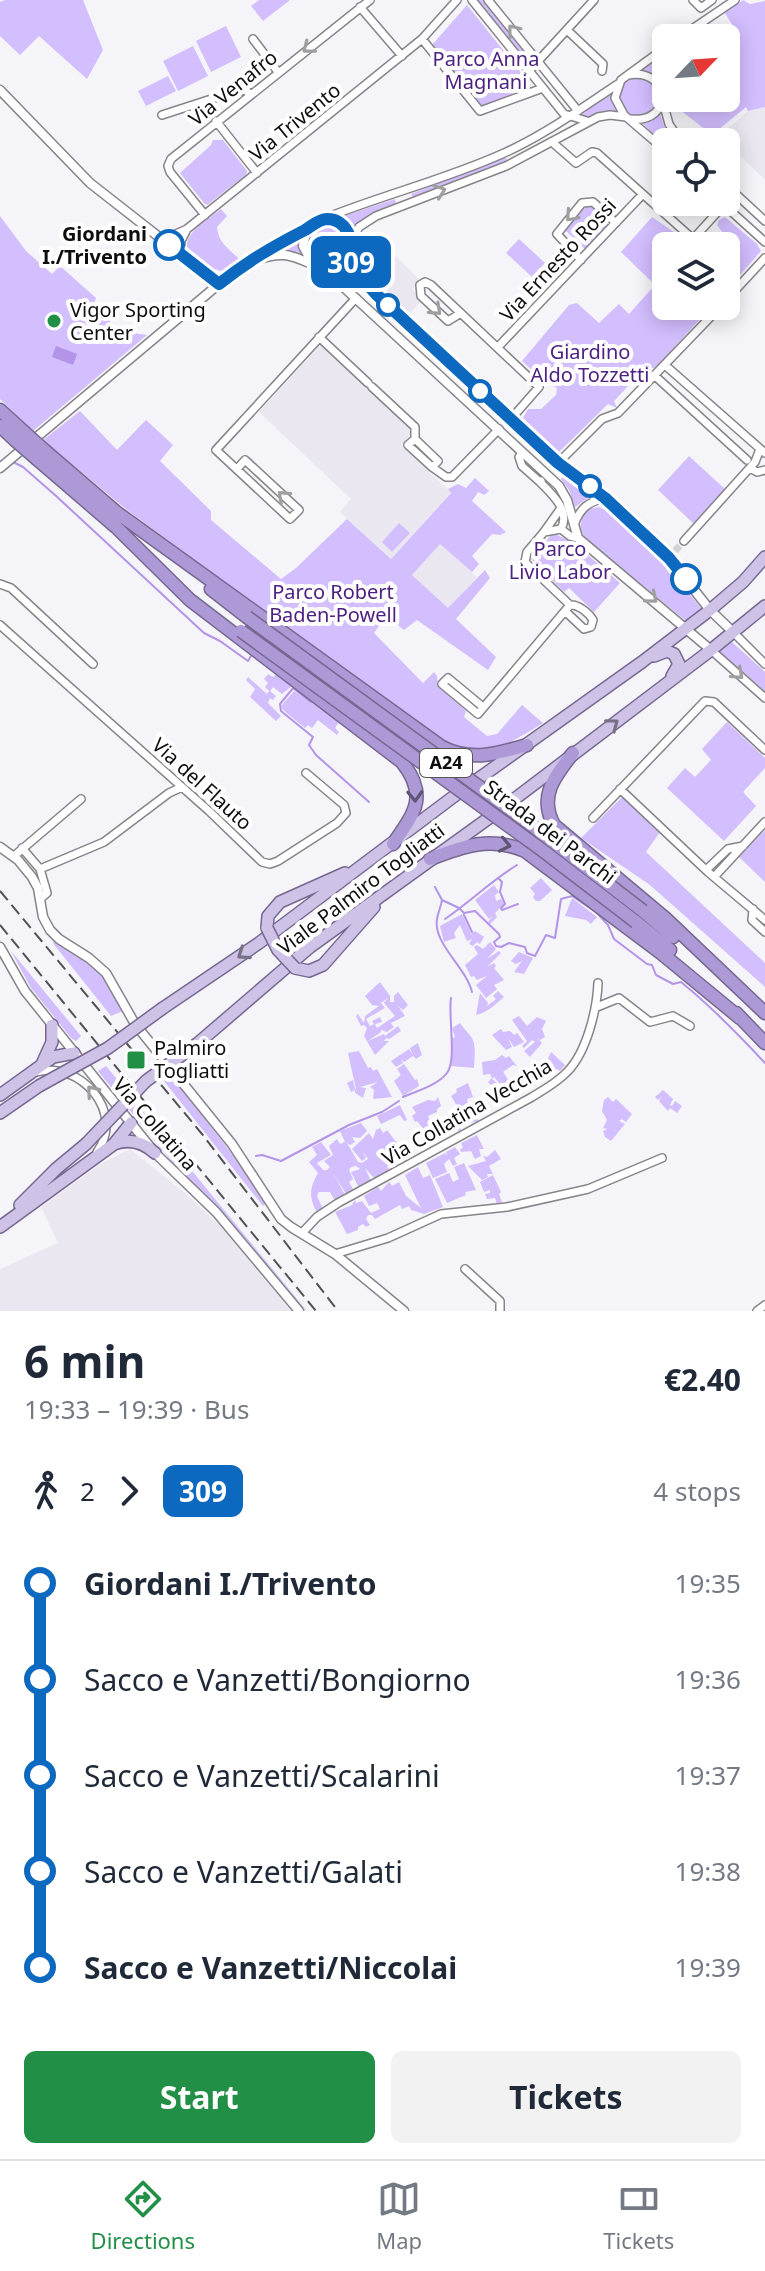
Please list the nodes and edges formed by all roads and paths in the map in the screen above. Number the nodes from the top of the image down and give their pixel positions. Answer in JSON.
{"nodes":[{"id":1,"x":370,"y":0,"type":"edge"},
{"id":2,"x":457,"y":0,"type":"edge"},
{"id":3,"x":472,"y":0,"type":"edge"},
{"id":4,"x":488,"y":0,"type":"edge"},
{"id":5,"x":594,"y":0,"type":"edge"},
{"id":6,"x":693,"y":0,"type":"edge"},
{"id":7,"x":713,"y":0,"type":"edge"},
{"id":8,"x":735,"y":0,"type":"edge"},
{"id":9,"x":360,"y":7,"type":"junction"},
{"id":10,"x":701,"y":24,"type":"edge"},
{"id":11,"x":567,"y":30,"type":"junction"},
{"id":12,"x":253,"y":39,"type":"dead end"},
{"id":13,"x":422,"y":39,"type":"junction"},
{"id":14,"x":402,"y":56,"type":"junction"},
{"id":15,"x":652,"y":57,"type":"edge"},
{"id":16,"x":538,"y":61,"type":"junction"},
{"id":17,"x":529,"y":71,"type":"junction"},
{"id":18,"x":602,"y":71,"type":"dead end"},
{"id":19,"x":278,"y":72,"type":"junction"},
{"id":20,"x":628,"y":75,"type":"junction"},
{"id":21,"x":652,"y":79,"type":"edge"},
{"id":22,"x":618,"y":84,"type":"junction"},
{"id":23,"x":543,"y":88,"type":"junction"},
{"id":24,"x":0,"y":90,"type":"edge"},
{"id":25,"x":250,"y":94,"type":"junction"},
{"id":26,"x":578,"y":111,"type":"junction"},
{"id":27,"x":656,"y":112,"type":"edge"},
{"id":28,"x":162,"y":115,"type":"dead end"},
{"id":29,"x":569,"y":117,"type":"junction"},
{"id":30,"x":628,"y":118,"type":"junction"},
{"id":31,"x":216,"y":121,"type":"junction"},
{"id":32,"x":590,"y":121,"type":"junction"},
{"id":33,"x":652,"y":139,"type":"edge"},
{"id":34,"x":552,"y":142,"type":"junction"},
{"id":35,"x":510,"y":150,"type":"junction"},
{"id":36,"x":515,"y":161,"type":"junction"},
{"id":37,"x":257,"y":173,"type":"junction"},
{"id":38,"x":405,"y":192,"type":"junction"},
{"id":39,"x":642,"y":195,"type":"junction"},
{"id":40,"x":740,"y":198,"type":"edge"},
{"id":41,"x":409,"y":203,"type":"junction"},
{"id":42,"x":652,"y":204,"type":"edge"},
{"id":43,"x":756,"y":213,"type":"junction"},
{"id":44,"x":205,"y":215,"type":"junction"},
{"id":45,"x":666,"y":216,"type":"edge"},
{"id":46,"x":712,"y":216,"type":"edge"},
{"id":47,"x":736,"y":216,"type":"edge"},
{"id":48,"x":317,"y":221,"type":"junction"},
{"id":49,"x":765,"y":221,"type":"edge"},
{"id":50,"x":616,"y":223,"type":"junction"},
{"id":51,"x":745,"y":224,"type":"junction"},
{"id":52,"x":187,"y":229,"type":"junction"},
{"id":53,"x":307,"y":229,"type":"junction"},
{"id":54,"x":163,"y":240,"type":"junction"},
{"id":55,"x":351,"y":242,"type":"junction"},
{"id":56,"x":765,"y":242,"type":"edge"},
{"id":57,"x":180,"y":253,"type":"junction"},
{"id":58,"x":348,"y":257,"type":"junction"},
{"id":59,"x":765,"y":258,"type":"edge"},
{"id":60,"x":581,"y":260,"type":"junction"},
{"id":61,"x":311,"y":262,"type":"junction"},
{"id":62,"x":247,"y":263,"type":"junction"},
{"id":63,"x":325,"y":269,"type":"junction"},
{"id":64,"x":219,"y":284,"type":"junction"},
{"id":65,"x":740,"y":285,"type":"edge"},
{"id":66,"x":356,"y":298,"type":"junction"},
{"id":67,"x":461,"y":313,"type":"junction"},
{"id":68,"x":708,"y":320,"type":"edge"},
{"id":69,"x":319,"y":337,"type":"junction"},
{"id":70,"x":498,"y":347,"type":"junction"},
{"id":71,"x":437,"y":352,"type":"junction"},
{"id":72,"x":427,"y":363,"type":"junction"},
{"id":73,"x":666,"y":366,"type":"junction"},
{"id":74,"x":654,"y":375,"type":"junction"},
{"id":75,"x":0,"y":410,"type":"edge"},
{"id":76,"x":511,"y":419,"type":"junction"},
{"id":77,"x":0,"y":426,"type":"edge"},
{"id":78,"x":499,"y":429,"type":"junction"},
{"id":79,"x":19,"y":436,"type":"junction"},
{"id":80,"x":762,"y":451,"type":"edge"},
{"id":81,"x":522,"y":452,"type":"junction"},
{"id":82,"x":748,"y":464,"type":"junction"},
{"id":83,"x":561,"y":465,"type":"junction"},
{"id":84,"x":0,"y":468,"type":"edge"},
{"id":85,"x":237,"y":469,"type":"junction"},
{"id":86,"x":765,"y":470,"type":"edge"},
{"id":87,"x":549,"y":476,"type":"junction"},
{"id":88,"x":540,"y":482,"type":"junction"},
{"id":89,"x":605,"y":498,"type":"junction"},
{"id":90,"x":561,"y":508,"type":"junction"},
{"id":91,"x":114,"y":518,"type":"junction"},
{"id":92,"x":553,"y":520,"type":"junction"},
{"id":93,"x":574,"y":525,"type":"junction"},
{"id":94,"x":560,"y":529,"type":"junction"},
{"id":95,"x":544,"y":532,"type":"junction"},
{"id":96,"x":578,"y":538,"type":"junction"},
{"id":97,"x":684,"y":541,"type":"tunnel mouth"},
{"id":98,"x":765,"y":557,"type":"edge"},
{"id":99,"x":0,"y":584,"type":"edge"},
{"id":100,"x":765,"y":606,"type":"edge"},
{"id":101,"x":710,"y":610,"type":"junction"},
{"id":102,"x":0,"y":625,"type":"edge"},
{"id":103,"x":687,"y":627,"type":"junction"},
{"id":104,"x":733,"y":632,"type":"junction"},
{"id":105,"x":711,"y":650,"type":"junction"},
{"id":106,"x":642,"y":662,"type":"junction"},
{"id":107,"x":93,"y":664,"type":"dead end"},
{"id":108,"x":765,"y":664,"type":"edge"},
{"id":109,"x":670,"y":680,"type":"junction"},
{"id":110,"x":765,"y":698,"type":"edge"},
{"id":111,"x":483,"y":707,"type":"junction"},
{"id":112,"x":527,"y":745,"type":"junction"},
{"id":113,"x":765,"y":750,"type":"edge"},
{"id":114,"x":573,"y":753,"type":"junction"},
{"id":115,"x":306,"y":773,"type":"dead end"},
{"id":116,"x":182,"y":787,"type":"junction"},
{"id":117,"x":620,"y":789,"type":"junction"},
{"id":118,"x":81,"y":799,"type":"dead end"},
{"id":119,"x":593,"y":818,"type":"dead end"},
{"id":120,"x":765,"y":822,"type":"edge"},
{"id":121,"x":393,"y":844,"type":"junction"},
{"id":122,"x":743,"y":846,"type":"junction"},
{"id":123,"x":0,"y":847,"type":"edge"},
{"id":124,"x":22,"y":848,"type":"junction"},
{"id":125,"x":14,"y":856,"type":"junction"},
{"id":126,"x":374,"y":858,"type":"junction"},
{"id":127,"x":430,"y":859,"type":"junction"},
{"id":128,"x":40,"y":869,"type":"junction"},
{"id":129,"x":706,"y":870,"type":"junction"},
{"id":130,"x":714,"y":877,"type":"junction"},
{"id":131,"x":404,"y":878,"type":"junction"},
{"id":132,"x":40,"y":899,"type":"junction"},
{"id":133,"x":753,"y":909,"type":"junction"},
{"id":134,"x":640,"y":916,"type":"junction"},
{"id":135,"x":765,"y":920,"type":"edge"},
{"id":136,"x":765,"y":932,"type":"edge"},
{"id":137,"x":0,"y":947,"type":"edge"},
{"id":138,"x":598,"y":983,"type":"dead end"},
{"id":139,"x":597,"y":1007,"type":"junction"},
{"id":140,"x":765,"y":1013,"type":"edge"},
{"id":141,"x":740,"y":1018,"type":"junction"},
{"id":142,"x":52,"y":1025,"type":"junction"},
{"id":143,"x":765,"y":1025,"type":"edge"},
{"id":144,"x":690,"y":1026,"type":"dead end"},
{"id":145,"x":765,"y":1043,"type":"edge"},
{"id":146,"x":74,"y":1053,"type":"junction"},
{"id":147,"x":41,"y":1064,"type":"junction"},
{"id":148,"x":20,"y":1080,"type":"junction"},
{"id":149,"x":0,"y":1095,"type":"edge"},
{"id":150,"x":0,"y":1113,"type":"edge"},
{"id":151,"x":131,"y":1123,"type":"junction"},
{"id":152,"x":114,"y":1144,"type":"junction"},
{"id":153,"x":155,"y":1153,"type":"junction"},
{"id":154,"x":662,"y":1158,"type":"dead end"},
{"id":155,"x":91,"y":1160,"type":"junction"},
{"id":156,"x":0,"y":1226,"type":"edge"},
{"id":157,"x":302,"y":1233,"type":"junction"},
{"id":158,"x":335,"y":1254,"type":"junction"},
{"id":159,"x":465,"y":1269,"type":"dead end"},
{"id":160,"x":765,"y":1305,"type":"edge"},
{"id":161,"x":299,"y":1311,"type":"edge"},
{"id":162,"x":404,"y":1311,"type":"edge"},
{"id":163,"x":500,"y":1311,"type":"edge"},
{"id":164,"x":757,"y":1311,"type":"edge"}],
"edges":[{"from":1,"to":9,"type":"street","name":"Via Venafro"},
{"from":2,"to":13,"type":"street","name":"Via Trivento"},
{"from":3,"to":17,"type":"street"},
{"from":16,"to":4,"type":"street","one_way":true},
{"from":5,"to":11,"type":"street"},
{"from":6,"to":7,"type":"street"},
{"from":8,"to":10,"type":"street"},
{"from":9,"to":14,"type":"street"},
{"from":9,"to":19,"type":"street","name":"Via Venafro","one_way":true},
{"from":11,"to":16,"type":"street"},
{"from":11,"to":18,"type":"street"},
{"from":12,"to":19,"type":"street"},
{"from":13,"to":14,"type":"street","name":"Via Trivento"},
{"from":13,"to":23,"type":"street"},
{"from":14,"to":37,"type":"street","name":"Via Trivento"},
{"from":15,"to":20,"type":"street"},
{"from":16,"to":17,"type":"street"},
{"from":16,"to":26,"type":"street"},
{"from":17,"to":23,"type":"street"},
{"from":19,"to":25,"type":"street","name":"Via Venafro"},
{"from":20,"to":21,"type":"street"},
{"from":20,"to":22,"type":"street"},
{"from":22,"to":26,"type":"street"},
{"from":22,"to":30,"type":"street"},
{"from":23,"to":29,"type":"street"},
{"from":24,"to":54,"type":"street"},
{"from":25,"to":28,"type":"street"},
{"from":25,"to":31,"type":"street","name":"Via Venafro"},
{"from":26,"to":29,"type":"street"},
{"from":27,"to":30,"type":"street"},
{"from":29,"to":32,"type":"street"},
{"from":29,"to":35,"type":"street"},
{"from":30,"to":32,"type":"street"},
{"from":30,"to":33,"type":"street"},
{"from":31,"to":37,"type":"street"},
{"from":31,"to":44,"type":"street","name":"Via Venafro"},
{"from":32,"to":34,"type":"street"},
{"from":34,"to":36,"type":"street"},
{"from":34,"to":39,"type":"street"},
{"from":35,"to":36,"type":"street"},
{"from":35,"to":38,"type":"street"},
{"from":41,"to":36,"type":"street","one_way":true},
{"from":37,"to":44,"type":"street","name":"Via Trivento"},
{"from":38,"to":41,"type":"street"},
{"from":38,"to":48,"type":"street"},
{"from":39,"to":42,"type":"street"},
{"from":39,"to":50,"type":"street","name":"Via Ernesto Rossi"},
{"from":40,"to":43,"type":"street"},
{"from":41,"to":55,"type":"street"},
{"from":43,"to":49,"type":"street"},
{"from":43,"to":51,"type":"street"},
{"from":44,"to":52,"type":"street","name":"Via Trivento"},
{"from":45,"to":46,"type":"street"},
{"from":47,"to":51,"type":"street"},
{"from":48,"to":53,"type":"street"},
{"from":48,"to":55,"type":"street"},
{"from":50,"to":60,"type":"street","name":"Via Ernesto Rossi"},
{"from":50,"to":60,"type":"street","one_way":true},
{"from":51,"to":56,"type":"street"},
{"from":52,"to":54,"type":"street","name":"Via Trivento"},
{"from":52,"to":57,"type":"street"},
{"from":53,"to":61,"type":"street"},
{"from":53,"to":62,"type":"street"},
{"from":54,"to":57,"type":"street"},
{"from":55,"to":58,"type":"street"},
{"from":57,"to":64,"type":"street"},
{"from":58,"to":63,"type":"street"},
{"from":58,"to":71,"type":"street"},
{"from":59,"to":65,"type":"street"},
{"from":60,"to":70,"type":"street","name":"Via Ernesto Rossi"},
{"from":61,"to":62,"type":"street"},
{"from":61,"to":63,"type":"street"},
{"from":62,"to":64,"type":"street"},
{"from":63,"to":66,"type":"street"},
{"from":64,"to":84,"type":"street"},
{"from":66,"to":69,"type":"street"},
{"from":66,"to":72,"type":"street"},
{"from":67,"to":67,"type":"street","one_way":true},
{"from":67,"to":70,"type":"street"},
{"from":68,"to":73,"type":"street"},
{"from":69,"to":78,"type":"street"},
{"from":69,"to":85,"type":"street"},
{"from":70,"to":76,"type":"street"},
{"from":71,"to":72,"type":"street"},
{"from":71,"to":76,"type":"street"},
{"from":72,"to":78,"type":"street"},
{"from":73,"to":74,"type":"street"},
{"from":73,"to":80,"type":"street"},
{"from":74,"to":82,"type":"street"},
{"from":74,"to":83,"type":"street"},
{"from":75,"to":79,"type":"highway","name":"Strada dei Parchi","number":"A24"},
{"from":76,"to":83,"type":"street"},
{"from":77,"to":79,"type":"highway","name":"Strada dei Parchi","number":"A24"},
{"from":78,"to":81,"type":"street"},
{"from":79,"to":91,"type":"highway","name":"Strada dei Parchi","number":"A24","bridge":true},
{"from":80,"to":82,"type":"street"},
{"from":81,"to":87,"type":"street"},
{"from":81,"to":88,"type":"street"},
{"from":82,"to":86,"type":"street"},
{"from":82,"to":97,"type":"street"},
{"from":83,"to":87,"type":"street"},
{"from":83,"to":89,"type":"street"},
{"from":85,"to":85,"type":"street","one_way":true},
{"from":87,"to":88,"type":"street"},
{"from":87,"to":93,"type":"street"},
{"from":88,"to":90,"type":"street"},
{"from":89,"to":93,"type":"street"},
{"from":89,"to":101,"type":"street"},
{"from":90,"to":92,"type":"street"},
{"from":90,"to":94,"type":"street"},
{"from":91,"to":112,"type":"highway"},
{"from":91,"to":121,"type":"highway","one_way":true},
{"from":91,"to":134,"type":"highway","name":"Strada dei Parchi","number":"A24","bridge":true},
{"from":91,"to":134,"type":"highway","name":"Strada dei Parchi","number":"A24","bridge":true},
{"from":92,"to":94,"type":"street"},
{"from":92,"to":95,"type":"street"},
{"from":93,"to":96,"type":"street"},
{"from":94,"to":95,"type":"street"},
{"from":94,"to":96,"type":"street"},
{"from":95,"to":111,"type":"street"},
{"from":96,"to":103,"type":"street","one_way":true},
{"from":98,"to":101,"type":"main road","name":"Viale Palmiro Togliatti"},
{"from":99,"to":107,"type":"street"},
{"from":100,"to":104,"type":"main road","name":"Viale Palmiro Togliatti"},
{"from":101,"to":103,"type":"main road","name":"Viale Palmiro Togliatti"},
{"from":101,"to":104,"type":"street"},
{"from":102,"to":116,"type":"street","name":"Via del Flauto"},
{"from":103,"to":105,"type":"street"},
{"from":103,"to":106,"type":"main road","name":"Viale Palmiro Togliatti"},
{"from":104,"to":105,"type":"main road","name":"Viale Palmiro Togliatti"},
{"from":104,"to":108,"type":"street"},
{"from":105,"to":109,"type":"main road","name":"Viale Palmiro Togliatti"},
{"from":105,"to":110,"type":"street","one_way":true},
{"from":106,"to":109,"type":"main road"},
{"from":106,"to":112,"type":"main road","name":"Viale Palmiro Togliatti"},
{"from":114,"to":109,"type":"main road","name":"Viale Palmiro Togliatti","one_way":true},
{"from":111,"to":111,"type":"street"},
{"from":112,"to":121,"type":"main road","name":"Viale Palmiro Togliatti"},
{"from":113,"to":117,"type":"street"},
{"from":114,"to":127,"type":"main road","name":"Viale Palmiro Togliatti"},
{"from":114,"to":140,"type":"highway"},
{"from":115,"to":116,"type":"street","name":"Via del Flauto"},
{"from":116,"to":128,"type":"street"},
{"from":117,"to":119,"type":"street"},
{"from":117,"to":129,"type":"street"},
{"from":118,"to":124,"type":"street"},
{"from":120,"to":122,"type":"street"},
{"from":121,"to":126,"type":"main road","name":"Viale Palmiro Togliatti"},
{"from":122,"to":129,"type":"street"},
{"from":122,"to":130,"type":"street"},
{"from":123,"to":125,"type":"street"},
{"from":124,"to":125,"type":"street"},
{"from":124,"to":128,"type":"street"},
{"from":125,"to":132,"type":"street"},
{"from":126,"to":131,"type":"main road","bridge":true},
{"from":126,"to":150,"type":"main road","name":"Viale Palmiro Togliatti","one_way":true,"bridge":true},
{"from":127,"to":131,"type":"main road","name":"Viale Palmiro Togliatti"},
{"from":127,"to":141,"type":"highway","one_way":true},
{"from":128,"to":132,"type":"street"},
{"from":129,"to":130,"type":"street"},
{"from":130,"to":133,"type":"street"},
{"from":131,"to":156,"type":"main road","name":"Viale Palmiro Togliatti","bridge":true},
{"from":132,"to":157,"type":"street"},
{"from":133,"to":135,"type":"street"},
{"from":133,"to":136,"type":"street"},
{"from":134,"to":141,"type":"highway","name":"Strada dei Parchi","number":"A24"},
{"from":134,"to":143,"type":"highway","name":"Strada dei Parchi","number":"A24"},
{"from":137,"to":142,"type":"street","name":"Via Collatina"},
{"from":138,"to":139,"type":"street","name":"Via Collatina Vecchia"},
{"from":139,"to":144,"type":"street"},
{"from":139,"to":157,"type":"street","name":"Via Collatina Vecchia"},
{"from":141,"to":145,"type":"highway","name":"Strada dei Parchi","number":"A24"},
{"from":142,"to":146,"type":"street","name":"Via Collatina"},
{"from":142,"to":147,"type":"main road"},
{"from":146,"to":147,"type":"main road"},
{"from":146,"to":151,"type":"street","name":"Via Collatina"},
{"from":147,"to":148,"type":"main road"},
{"from":148,"to":149,"type":"main road"},
{"from":155,"to":148,"type":"street","one_way":true},
{"from":151,"to":152,"type":"main road"},
{"from":151,"to":153,"type":"street","name":"Via Collatina"},
{"from":152,"to":153,"type":"main road"},
{"from":152,"to":155,"type":"main road"},
{"from":153,"to":161,"type":"street","name":"Via Collatina"},
{"from":154,"to":158,"type":"street"},
{"from":155,"to":156,"type":"main road"},
{"from":157,"to":158,"type":"street"},
{"from":158,"to":162,"type":"street"},
{"from":159,"to":163,"type":"street"},
{"from":160,"to":164,"type":"street"}]}
